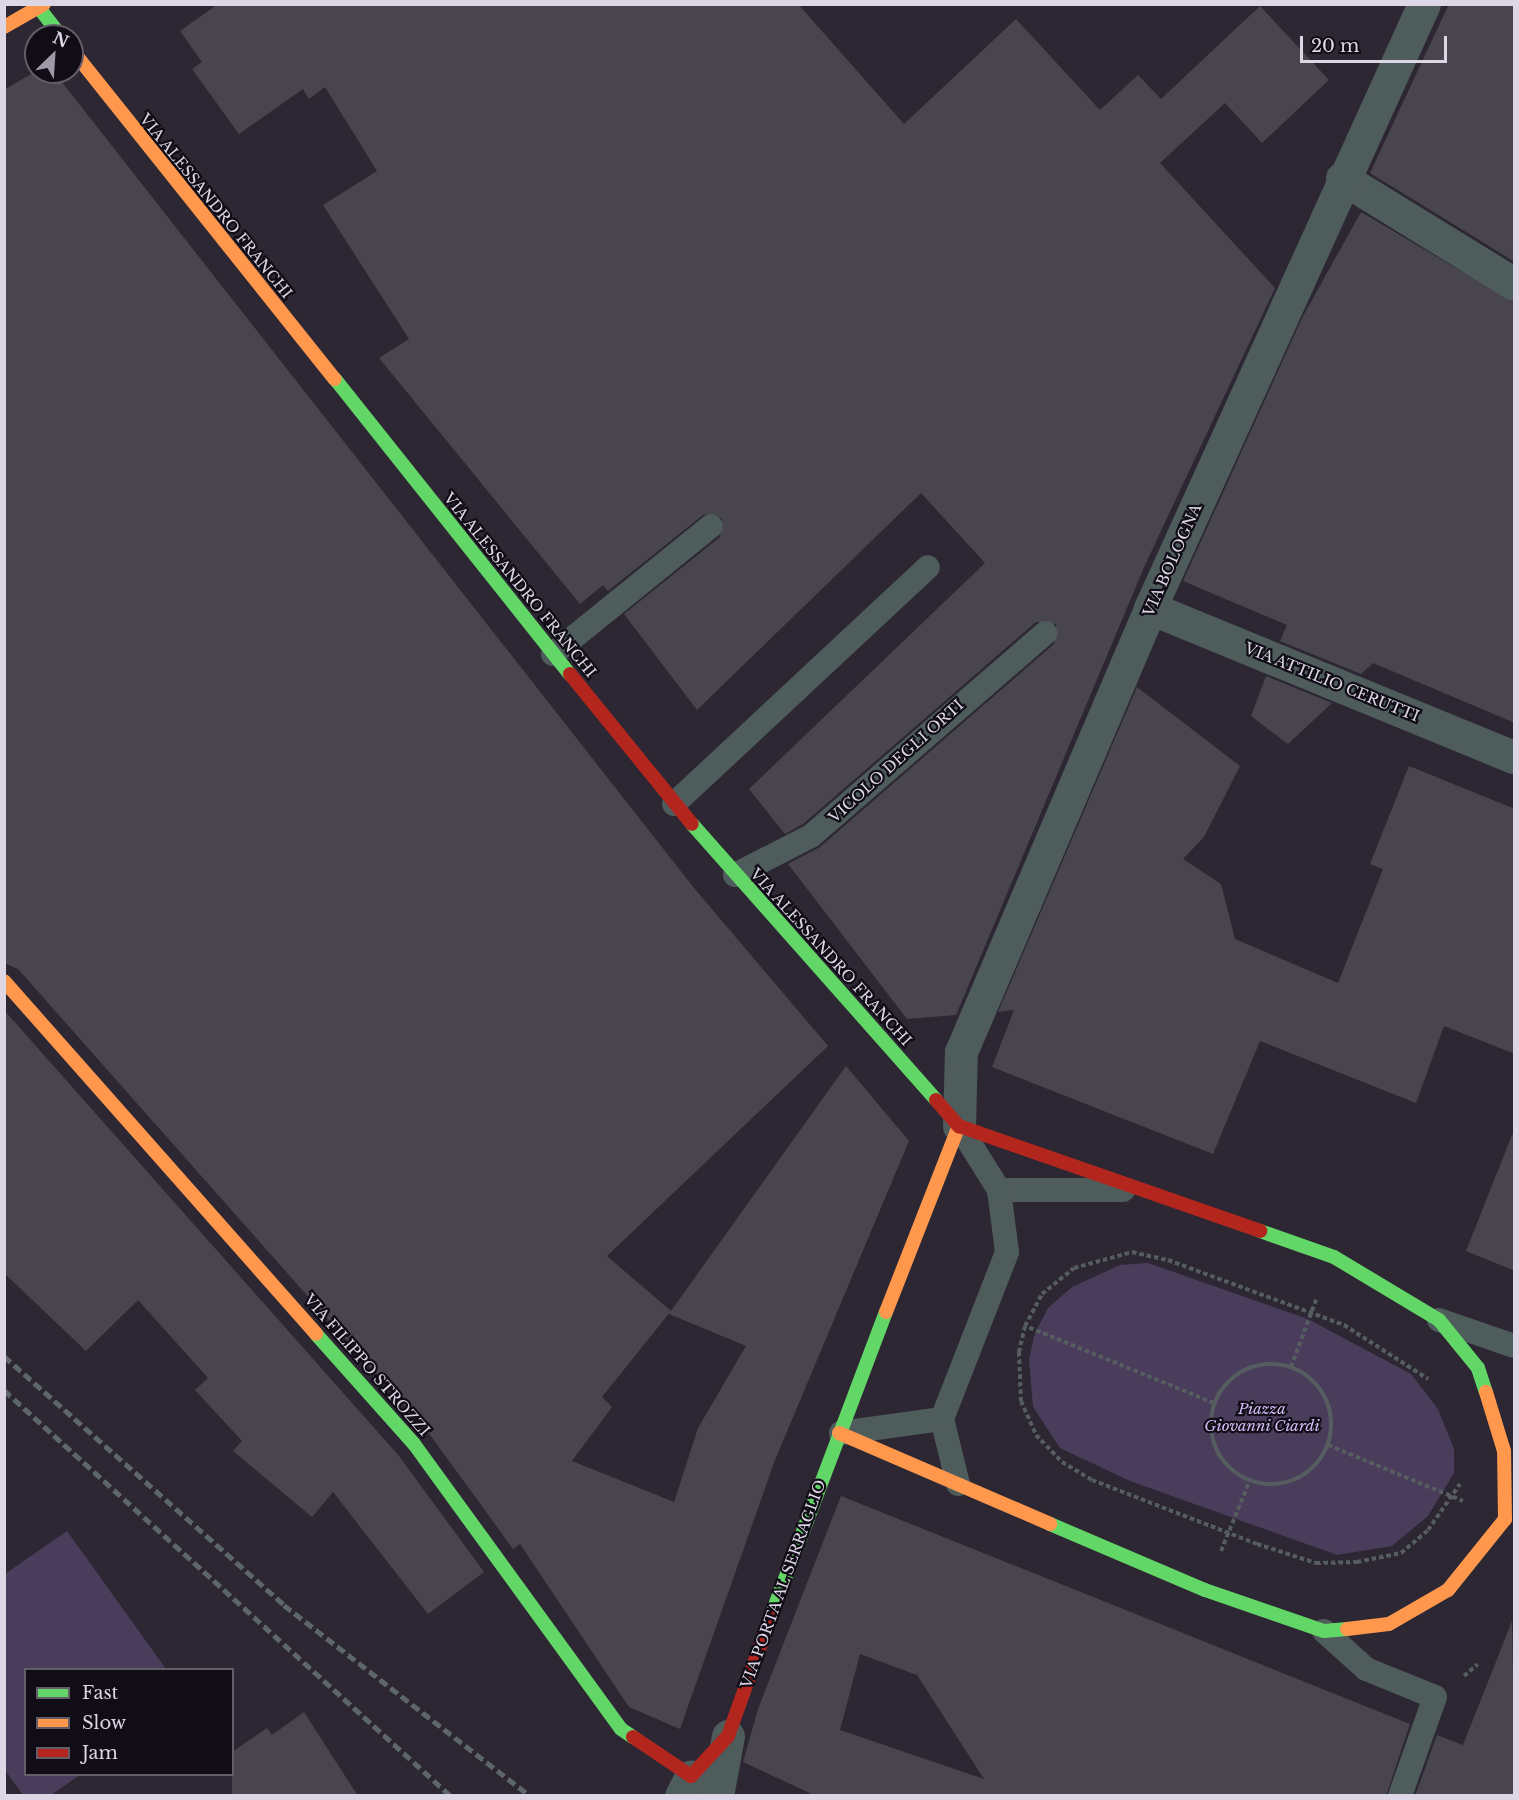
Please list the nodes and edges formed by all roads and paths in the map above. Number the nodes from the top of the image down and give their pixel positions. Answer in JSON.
{"nodes":[{"id":1,"x":1424,"y":4,"type":"edge"},
{"id":2,"x":41,"y":6,"type":"edge"},
{"id":3,"x":53,"y":24,"type":"edge"},
{"id":4,"x":4,"y":27,"type":"edge"},
{"id":5,"x":84,"y":65,"type":"edge"},
{"id":6,"x":1342,"y":178,"type":"junction"},
{"id":7,"x":1515,"y":284,"type":"edge"},
{"id":8,"x":711,"y":526,"type":"dead end"},
{"id":9,"x":928,"y":567,"type":"dead end"},
{"id":10,"x":1150,"y":608,"type":"junction"},
{"id":11,"x":1045,"y":633,"type":"dead end"},
{"id":12,"x":553,"y":654,"type":"junction"},
{"id":13,"x":1515,"y":757,"type":"edge"},
{"id":14,"x":674,"y":804,"type":"junction"},
{"id":15,"x":735,"y":874,"type":"junction"},
{"id":16,"x":4,"y":981,"type":"edge"},
{"id":17,"x":959,"y":1126,"type":"junction"},
{"id":18,"x":999,"y":1190,"type":"junction"},
{"id":19,"x":1156,"y":1191,"type":"junction"},
{"id":20,"x":1334,"y":1257,"type":"junction"},
{"id":21,"x":1311,"y":1312,"type":"junction"},
{"id":22,"x":1439,"y":1320,"type":"junction"},
{"id":23,"x":1024,"y":1326,"type":"junction"},
{"id":24,"x":1515,"y":1346,"type":"edge"},
{"id":25,"x":1291,"y":1366,"type":"junction"},
{"id":26,"x":1435,"y":1384,"type":"dead end"},
{"id":27,"x":1214,"y":1403,"type":"junction"},
{"id":28,"x":942,"y":1419,"type":"junction"},
{"id":29,"x":839,"y":1433,"type":"junction"},
{"id":30,"x":1328,"y":1445,"type":"junction"},
{"id":31,"x":1464,"y":1474,"type":"dead end"},
{"id":32,"x":1250,"y":1480,"type":"junction"},
{"id":33,"x":958,"y":1484,"type":"junction"},
{"id":34,"x":1454,"y":1498,"type":"junction"},
{"id":35,"x":1511,"y":1514,"type":"edge"},
{"id":36,"x":1229,"y":1531,"type":"junction"},
{"id":37,"x":1205,"y":1590,"type":"junction"},
{"id":38,"x":1324,"y":1631,"type":"junction"},
{"id":39,"x":728,"y":1736,"type":"junction"},
{"id":40,"x":686,"y":1786,"type":"edge"},
{"id":41,"x":717,"y":1796,"type":"edge"},
{"id":42,"x":1400,"y":1796,"type":"edge"}],
"edges":[{"from":1,"to":6,"type":"street","name":"VIA BOLOGNA"},
{"from":2,"to":3,"type":"street"},
{"from":2,"to":4,"type":"street"},
{"from":5,"to":12,"type":"street","name":"VIA ALESSANDRO FRANCHI"},
{"from":6,"to":7,"type":"street"},
{"from":6,"to":10,"type":"street","name":"VIA BOLOGNA"},
{"from":8,"to":12,"type":"lane"},
{"from":9,"to":14,"type":"lane"},
{"from":10,"to":13,"type":"street","name":"VIA ATTILIO CERUTTI"},
{"from":10,"to":17,"type":"street","name":"VIA BOLOGNA"},
{"from":11,"to":15,"type":"lane","name":"VICOLO DEGLI ORTI"},
{"from":12,"to":14,"type":"street","name":"VIA ALESSANDRO FRANCHI"},
{"from":14,"to":15,"type":"street","name":"VIA ALESSANDRO FRANCHI"},
{"from":15,"to":17,"type":"street","name":"VIA ALESSANDRO FRANCHI"},
{"from":16,"to":40,"type":"street","name":"VIA FILIPPO STROZZI"},
{"from":17,"to":18,"type":"lane"},
{"from":17,"to":19,"type":"street"},
{"from":17,"to":29,"type":"street"},
{"from":18,"to":19,"type":"lane"},
{"from":18,"to":28,"type":"lane"},
{"from":19,"to":20,"type":"street"},
{"from":20,"to":21,"type":"path"},
{"from":20,"to":22,"type":"street"},
{"from":21,"to":23,"type":"path"},
{"from":21,"to":25,"type":"path"},
{"from":21,"to":26,"type":"path"},
{"from":22,"to":24,"type":"lane"},
{"from":22,"to":35,"type":"street"},
{"from":23,"to":27,"type":"path"},
{"from":23,"to":36,"type":"path"},
{"from":25,"to":27,"type":"path"},
{"from":25,"to":30,"type":"path"},
{"from":27,"to":32,"type":"path"},
{"from":28,"to":29,"type":"lane"},
{"from":28,"to":33,"type":"lane"},
{"from":29,"to":33,"type":"street"},
{"from":29,"to":39,"type":"street","name":"VIA PORTA AL SERRAGLIO"},
{"from":30,"to":32,"type":"path"},
{"from":30,"to":34,"type":"path"},
{"from":31,"to":34,"type":"path"},
{"from":32,"to":36,"type":"path"},
{"from":33,"to":37,"type":"street"},
{"from":34,"to":35,"type":"path"},
{"from":34,"to":36,"type":"path"},
{"from":35,"to":38,"type":"street"},
{"from":36,"to":37,"type":"path"},
{"from":37,"to":38,"type":"street"},
{"from":38,"to":42,"type":"lane"},
{"from":39,"to":40,"type":"street","name":"VIA PORTA AL SERRAGLIO"},
{"from":39,"to":41,"type":"street","name":"VIA PORTA AL SERRAGLIO"}]}
